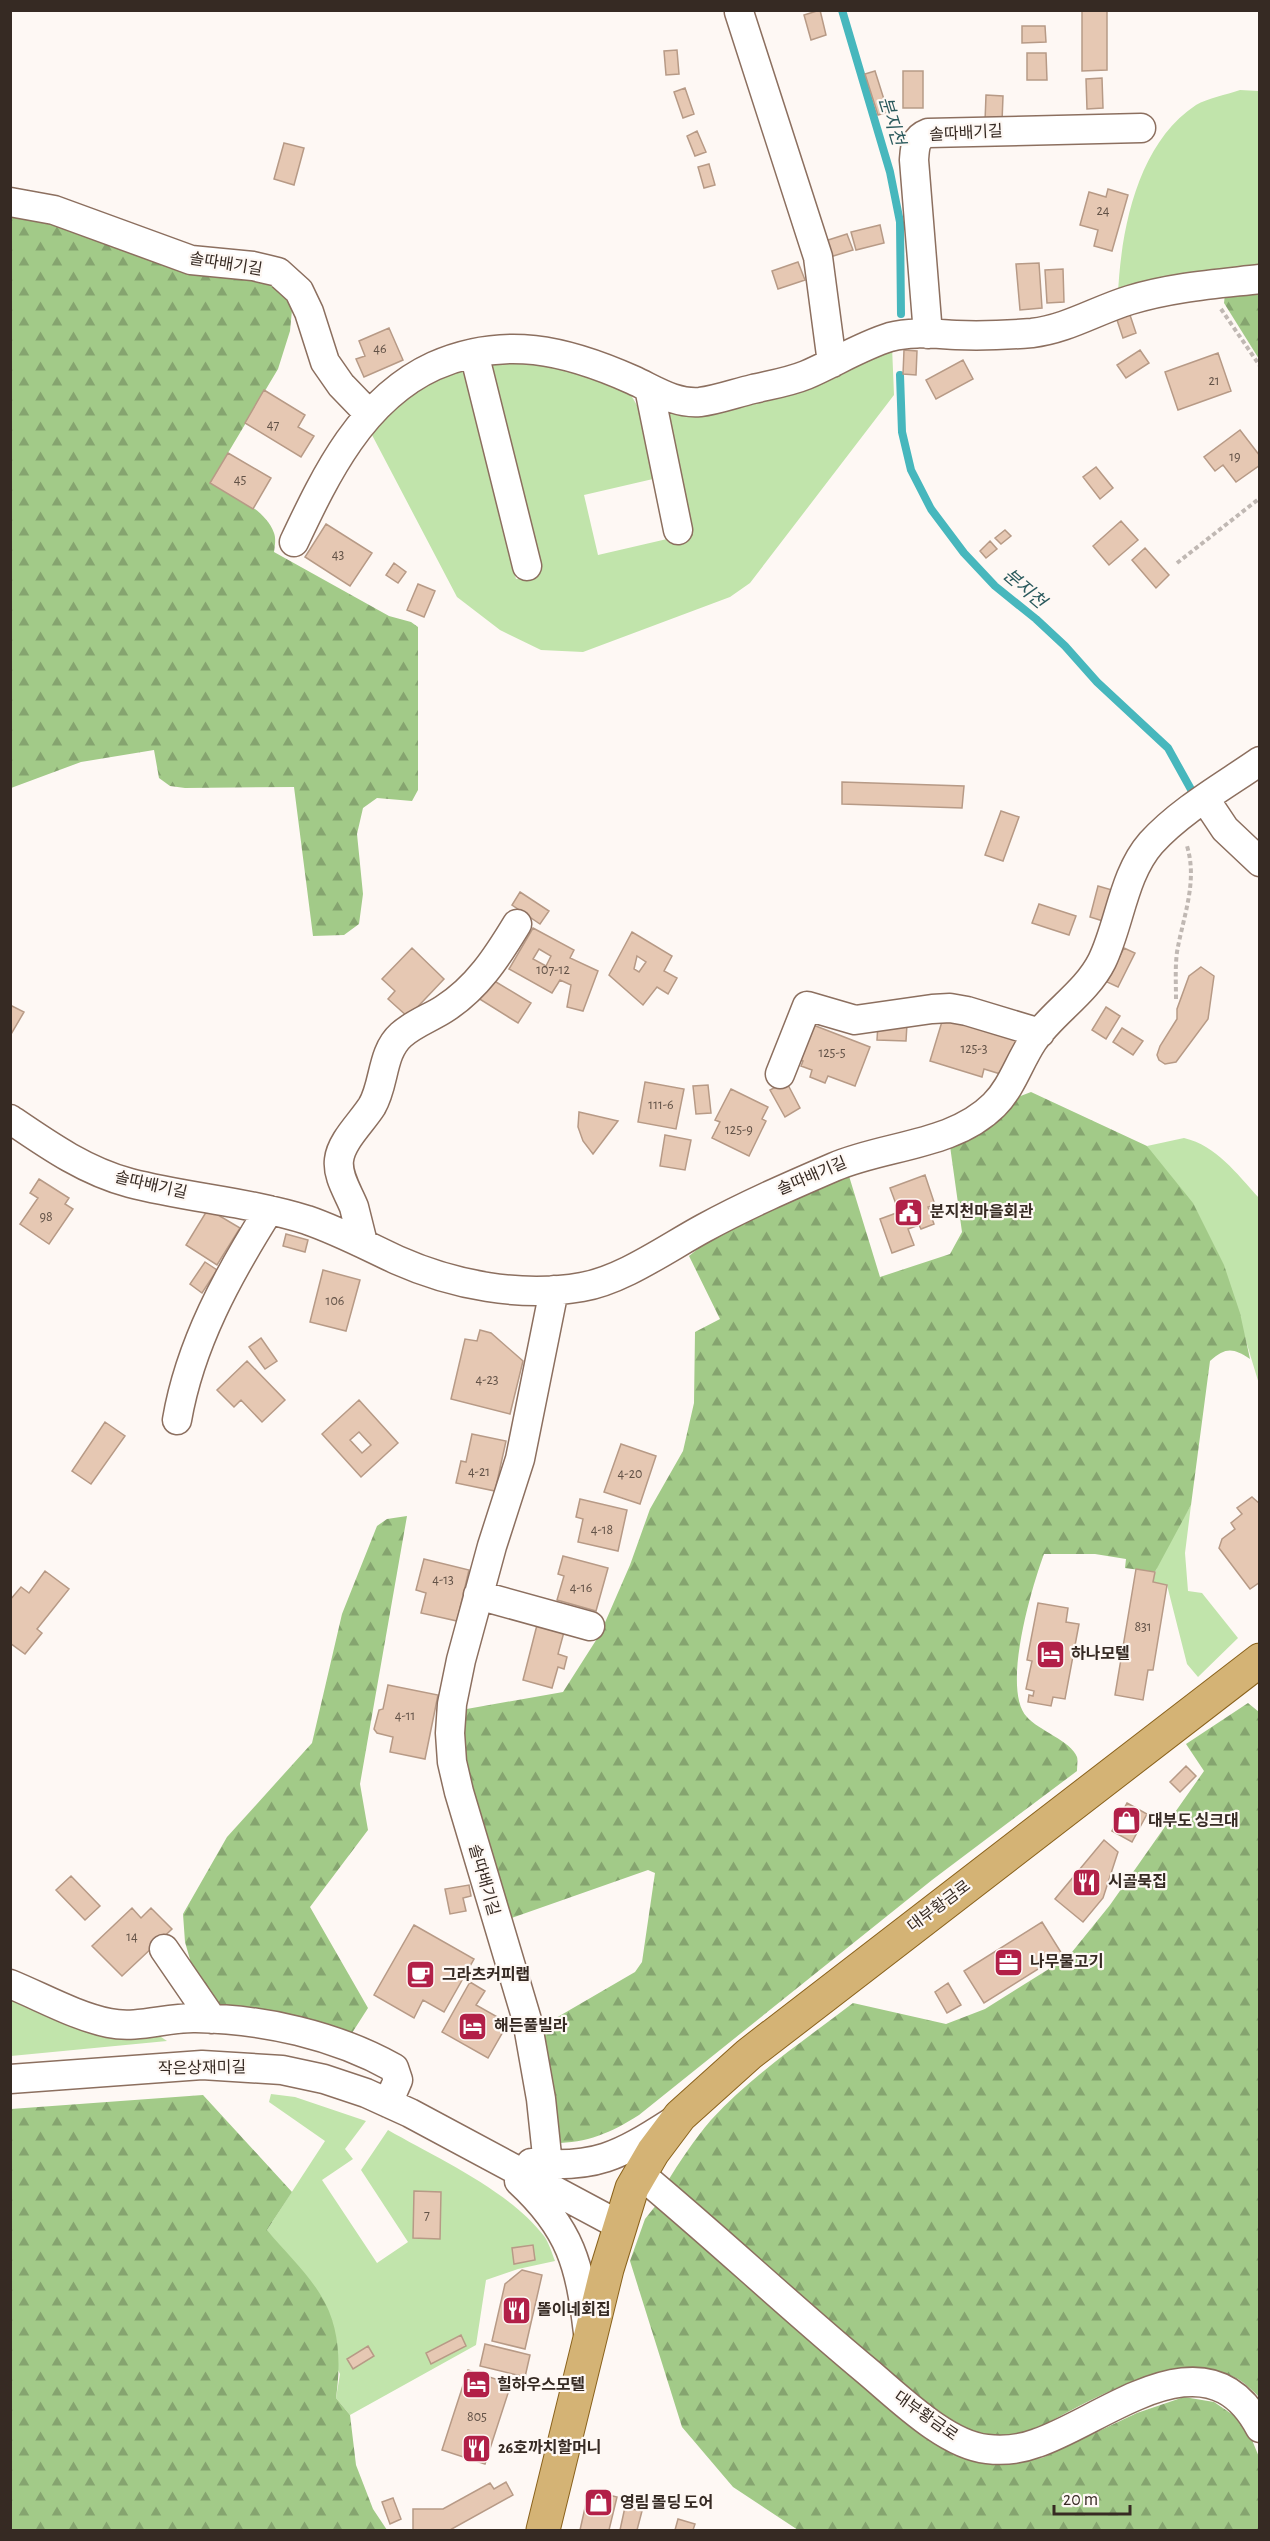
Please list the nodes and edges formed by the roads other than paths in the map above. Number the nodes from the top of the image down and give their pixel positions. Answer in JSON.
{"nodes":[{"id":1,"x":739,"y":12,"type":"edge"},
{"id":2,"x":1141,"y":128,"type":"dead end"},
{"id":3,"x":10,"y":202,"type":"edge"},
{"id":4,"x":1260,"y":279,"type":"edge"},
{"id":5,"x":928,"y":334,"type":"junction"},
{"id":6,"x":474,"y":353,"type":"junction"},
{"id":7,"x":832,"y":363,"type":"junction"},
{"id":8,"x":649,"y":388,"type":"junction"},
{"id":9,"x":369,"y":414,"type":"junction"},
{"id":10,"x":678,"y":530,"type":"dead end"},
{"id":11,"x":294,"y":542,"type":"dead end"},
{"id":12,"x":527,"y":566,"type":"dead end"},
{"id":13,"x":1260,"y":761,"type":"edge"},
{"id":14,"x":1205,"y":800,"type":"junction"},
{"id":15,"x":1260,"y":862,"type":"edge"},
{"id":16,"x":517,"y":924,"type":"dead end"},
{"id":17,"x":1040,"y":1033,"type":"junction"},
{"id":18,"x":780,"y":1074,"type":"dead end"},
{"id":19,"x":10,"y":1119,"type":"edge"},
{"id":20,"x":269,"y":1210,"type":"junction"},
{"id":21,"x":363,"y":1243,"type":"junction"},
{"id":22,"x":554,"y":1290,"type":"junction"},
{"id":23,"x":177,"y":1420,"type":"dead end"},
{"id":24,"x":478,"y":1595,"type":"junction"},
{"id":25,"x":590,"y":1626,"type":"dead end"},
{"id":26,"x":1260,"y":1660,"type":"edge"},
{"id":27,"x":164,"y":1949,"type":"dead end"},
{"id":28,"x":10,"y":1984,"type":"edge"},
{"id":29,"x":213,"y":2019,"type":"junction"},
{"id":30,"x":312,"y":2036,"type":"junction"},
{"id":31,"x":302,"y":2074,"type":"junction"},
{"id":32,"x":10,"y":2079,"type":"edge"},
{"id":33,"x":388,"y":2103,"type":"junction"},
{"id":34,"x":680,"y":2116,"type":"junction"},
{"id":35,"x":496,"y":2159,"type":"junction"},
{"id":36,"x":548,"y":2165,"type":"junction"},
{"id":37,"x":640,"y":2174,"type":"junction"},
{"id":38,"x":619,"y":2225,"type":"junction"},
{"id":39,"x":589,"y":2340,"type":"junction"},
{"id":40,"x":1260,"y":2428,"type":"edge"},
{"id":41,"x":543,"y":2530,"type":"edge"}],
"edges":[{"from":1,"to":7,"type":"street"},
{"from":2,"to":5,"type":"street","name":"솔따배기길"},
{"from":3,"to":9,"type":"street","name":"솔따배기길"},
{"from":4,"to":5,"type":"street"},
{"from":5,"to":7,"type":"street"},
{"from":6,"to":8,"type":"street"},
{"from":6,"to":9,"type":"street"},
{"from":6,"to":12,"type":"street"},
{"from":7,"to":8,"type":"street"},
{"from":8,"to":10,"type":"street"},
{"from":9,"to":11,"type":"street"},
{"from":13,"to":14,"type":"street","name":"솔따배기길"},
{"from":14,"to":15,"type":"street"},
{"from":14,"to":17,"type":"street","name":"솔따배기길"},
{"from":16,"to":21,"type":"street"},
{"from":17,"to":18,"type":"street"},
{"from":17,"to":22,"type":"street","name":"솔따배기길"},
{"from":19,"to":20,"type":"street","name":"솔따배기길"},
{"from":20,"to":21,"type":"street","name":"솔따배기길"},
{"from":20,"to":23,"type":"street"},
{"from":21,"to":22,"type":"street","name":"솔따배기길"},
{"from":22,"to":24,"type":"street","name":"솔따배기길"},
{"from":24,"to":25,"type":"street"},
{"from":24,"to":36,"type":"street","name":"솔따배기길"},
{"from":26,"to":34,"type":"main road","name":"대부황금로"},
{"from":27,"to":29,"type":"street"},
{"from":28,"to":29,"type":"street"},
{"from":29,"to":30,"type":"street"},
{"from":30,"to":31,"type":"street"},
{"from":30,"to":33,"type":"street"},
{"from":31,"to":32,"type":"street","name":"작은상재미길"},
{"from":31,"to":33,"type":"street","name":"작은상재미길"},
{"from":33,"to":35,"type":"street","name":"작은상재미길"},
{"from":34,"to":36,"type":"street"},
{"from":34,"to":37,"type":"main road","name":"대부황금로"},
{"from":35,"to":36,"type":"street"},
{"from":35,"to":38,"type":"street","name":"작은상재미길"},
{"from":35,"to":39,"type":"street"},
{"from":37,"to":38,"type":"main road","name":"대부황금로"},
{"from":37,"to":40,"type":"street","name":"대부황금로"},
{"from":38,"to":39,"type":"main road","name":"대부황금로"},
{"from":39,"to":41,"type":"main road","name":"대부황금로"}]}
